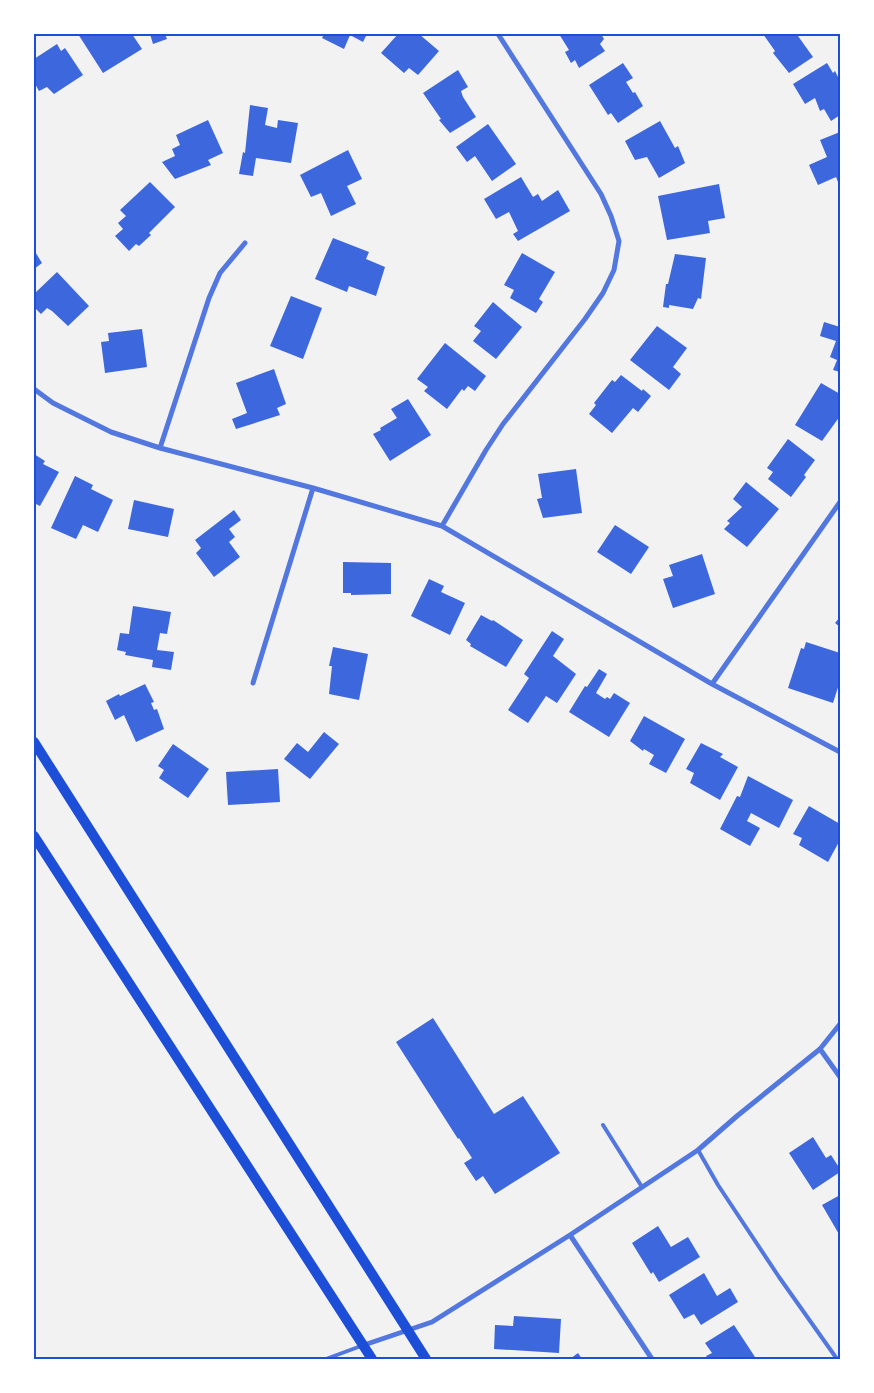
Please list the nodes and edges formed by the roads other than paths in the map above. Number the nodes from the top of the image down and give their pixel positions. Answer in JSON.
{"nodes":[{"id":1,"x":498,"y":34,"type":"edge"},
{"id":2,"x":245,"y":242,"type":"dead end"},
{"id":3,"x":34,"y":389,"type":"edge"},
{"id":4,"x":160,"y":448,"type":"junction"},
{"id":5,"x":313,"y":488,"type":"junction"},
{"id":6,"x":840,"y":502,"type":"edge"},
{"id":7,"x":442,"y":526,"type":"junction"},
{"id":8,"x":253,"y":683,"type":"dead end"},
{"id":9,"x":712,"y":684,"type":"junction"},
{"id":10,"x":34,"y":742,"type":"edge"},
{"id":11,"x":840,"y":752,"type":"edge"},
{"id":12,"x":34,"y":836,"type":"edge"},
{"id":13,"x":840,"y":1024,"type":"edge"},
{"id":14,"x":820,"y":1049,"type":"junction"},
{"id":15,"x":840,"y":1077,"type":"edge"},
{"id":16,"x":603,"y":1125,"type":"dead end"},
{"id":17,"x":698,"y":1150,"type":"junction"},
{"id":18,"x":642,"y":1187,"type":"junction"},
{"id":19,"x":570,"y":1235,"type":"junction"},
{"id":20,"x":408,"y":1330,"type":"junction"},
{"id":21,"x":362,"y":1346,"type":"junction"},
{"id":22,"x":326,"y":1359,"type":"edge"},
{"id":23,"x":372,"y":1359,"type":"edge"},
{"id":24,"x":426,"y":1359,"type":"edge"},
{"id":25,"x":652,"y":1359,"type":"edge"},
{"id":26,"x":837,"y":1359,"type":"edge"}],
"edges":[{"from":1,"to":7,"type":"street"},
{"from":2,"to":4,"type":"street"},
{"from":3,"to":4,"type":"street"},
{"from":4,"to":5,"type":"street"},
{"from":5,"to":7,"type":"street"},
{"from":5,"to":8,"type":"street"},
{"from":6,"to":9,"type":"street"},
{"from":7,"to":9,"type":"street"},
{"from":9,"to":11,"type":"street"},
{"from":10,"to":20,"type":"main road"},
{"from":12,"to":21,"type":"main road"},
{"from":13,"to":14,"type":"street"},
{"from":14,"to":15,"type":"street"},
{"from":14,"to":17,"type":"street"},
{"from":16,"to":18,"type":"lane"},
{"from":17,"to":18,"type":"street"},
{"from":17,"to":26,"type":"lane"},
{"from":18,"to":19,"type":"street"},
{"from":19,"to":20,"type":"street"},
{"from":19,"to":25,"type":"street"},
{"from":20,"to":21,"type":"street"},
{"from":20,"to":24,"type":"main road"},
{"from":21,"to":22,"type":"lane"},
{"from":21,"to":23,"type":"main road"}]}
